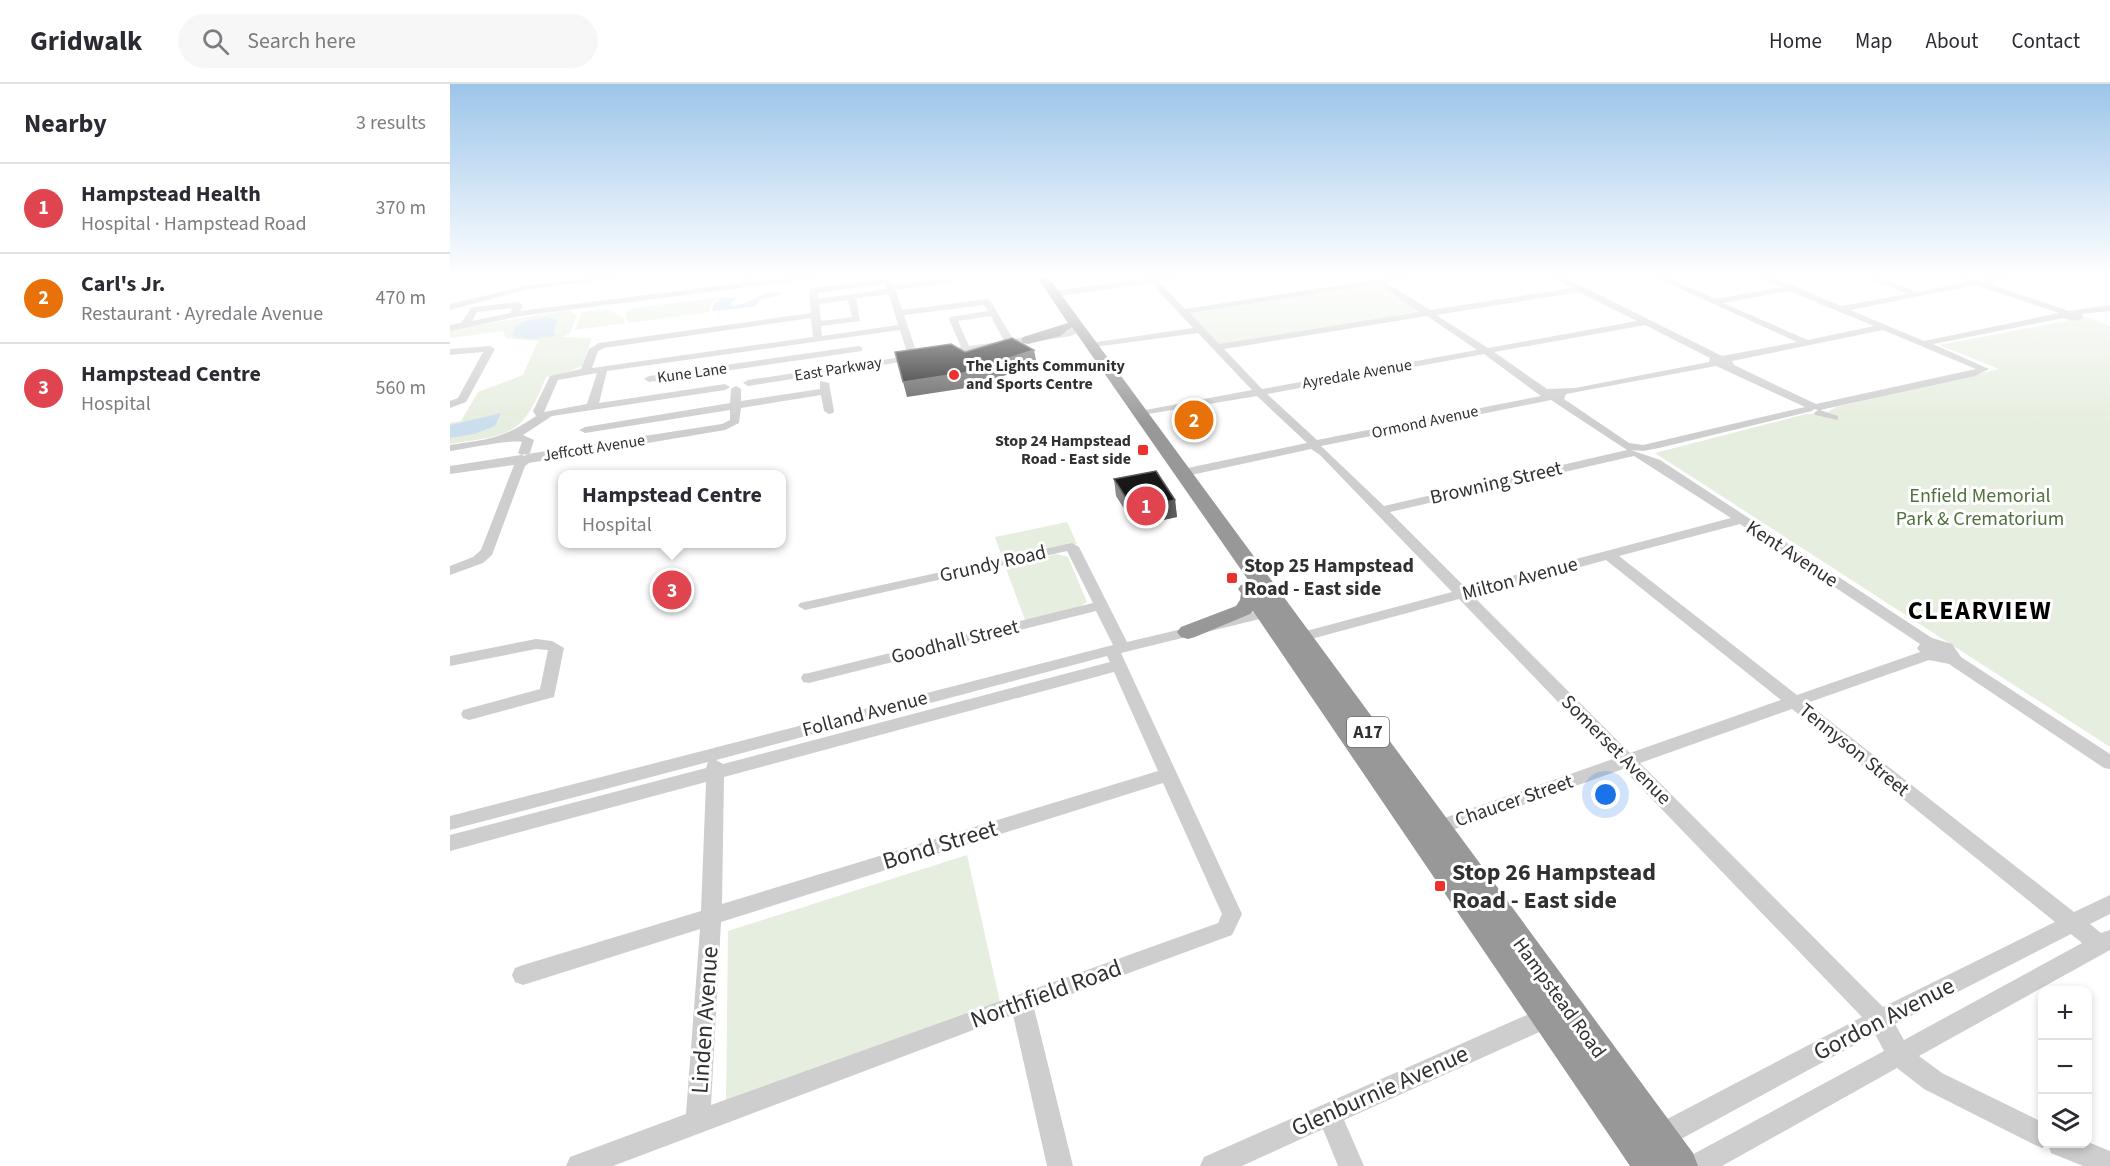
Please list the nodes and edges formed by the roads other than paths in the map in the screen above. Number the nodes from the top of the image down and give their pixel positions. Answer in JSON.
{"nodes":[{"id":1,"x":469,"y":324,"type":"edge"},
{"id":2,"x":796,"y":324,"type":"edge"},
{"id":3,"x":816,"y":324,"type":"edge"},
{"id":4,"x":955,"y":324,"type":"edge"},
{"id":5,"x":1000,"y":324,"type":"edge"},
{"id":6,"x":1067,"y":324,"type":"edge"},
{"id":7,"x":1069,"y":324,"type":"edge"},
{"id":8,"x":1193,"y":324,"type":"edge"},
{"id":9,"x":1356,"y":324,"type":"edge"},
{"id":10,"x":1445,"y":324,"type":"edge"},
{"id":11,"x":1631,"y":324,"type":"edge"},
{"id":12,"x":1650,"y":324,"type":"edge"},
{"id":13,"x":1764,"y":324,"type":"edge"},
{"id":14,"x":1879,"y":324,"type":"edge"},
{"id":15,"x":2020,"y":324,"type":"edge"},
{"id":16,"x":464,"y":326,"type":"joint"},
{"id":17,"x":904,"y":327,"type":"joint"},
{"id":18,"x":1885,"y":327,"type":"junction"},
{"id":19,"x":450,"y":328,"type":"edge"},
{"id":20,"x":1198,"y":330,"type":"junction"},
{"id":21,"x":855,"y":334,"type":"junction"},
{"id":22,"x":1076,"y":337,"type":"junction"},
{"id":23,"x":738,"y":338,"type":"junction"},
{"id":24,"x":818,"y":339,"type":"junction"},
{"id":25,"x":1028,"y":340,"type":"junction"},
{"id":26,"x":1010,"y":342,"type":"junction"},
{"id":27,"x":1806,"y":343,"type":"junction"},
{"id":28,"x":1926,"y":344,"type":"junction"},
{"id":29,"x":1218,"y":347,"type":"junction"},
{"id":30,"x":859,"y":349,"type":"junction"},
{"id":31,"x":966,"y":349,"type":"junction"},
{"id":32,"x":1486,"y":351,"type":"junction"},
{"id":33,"x":450,"y":352,"type":"edge"},
{"id":34,"x":924,"y":356,"type":"junction"},
{"id":35,"x":1723,"y":361,"type":"junction"},
{"id":36,"x":653,"y":362,"type":"junction"},
{"id":37,"x":863,"y":365,"type":"junction"},
{"id":38,"x":736,"y":366,"type":"junction"},
{"id":39,"x":603,"y":369,"type":"junction"},
{"id":40,"x":823,"y":371,"type":"junction"},
{"id":41,"x":585,"y":372,"type":"junction"},
{"id":42,"x":649,"y":379,"type":"junction"},
{"id":43,"x":732,"y":385,"type":"junction"},
{"id":44,"x":825,"y":391,"type":"junction"},
{"id":45,"x":1259,"y":392,"type":"junction"},
{"id":46,"x":1552,"y":395,"type":"junction"},
{"id":47,"x":644,"y":399,"type":"junction"},
{"id":48,"x":450,"y":405,"type":"edge"},
{"id":49,"x":735,"y":406,"type":"junction"},
{"id":50,"x":1814,"y":408,"type":"junction"},
{"id":51,"x":591,"y":410,"type":"junction"},
{"id":52,"x":829,"y":411,"type":"dead end"},
{"id":53,"x":1135,"y":415,"type":"junction"},
{"id":54,"x":541,"y":416,"type":"junction"},
{"id":55,"x":585,"y":430,"type":"junction"},
{"id":56,"x":513,"y":436,"type":"junction"},
{"id":57,"x":1314,"y":444,"type":"junction"},
{"id":58,"x":450,"y":448,"type":"edge"},
{"id":59,"x":1634,"y":449,"type":"junction"},
{"id":60,"x":579,"y":450,"type":"junction"},
{"id":61,"x":524,"y":457,"type":"junction"},
{"id":62,"x":450,"y":470,"type":"edge"},
{"id":63,"x":1176,"y":475,"type":"junction"},
{"id":64,"x":1379,"y":511,"type":"junction"},
{"id":65,"x":1740,"y":520,"type":"junction"},
{"id":66,"x":1609,"y":555,"type":"junction"},
{"id":67,"x":450,"y":571,"type":"edge"},
{"id":68,"x":1463,"y":595,"type":"junction"},
{"id":69,"x":1265,"y":605,"type":"junction"},
{"id":70,"x":805,"y":606,"type":"dead end"},
{"id":71,"x":1100,"y":606,"type":"junction"},
{"id":72,"x":1188,"y":632,"type":"joint"},
{"id":73,"x":1300,"y":637,"type":"junction"},
{"id":74,"x":1929,"y":649,"type":"junction"},
{"id":75,"x":1117,"y":654,"type":"junction"},
{"id":76,"x":450,"y":661,"type":"edge"},
{"id":77,"x":809,"y":678,"type":"dead end"},
{"id":78,"x":1793,"y":701,"type":"junction"},
{"id":79,"x":469,"y":714,"type":"dead end"},
{"id":80,"x":1628,"y":762,"type":"junction"},
{"id":81,"x":2110,"y":763,"type":"edge"},
{"id":82,"x":715,"y":764,"type":"junction"},
{"id":83,"x":1170,"y":774,"type":"junction"},
{"id":84,"x":450,"y":823,"type":"edge"},
{"id":85,"x":1428,"y":831,"type":"junction"},
{"id":86,"x":450,"y":843,"type":"edge"},
{"id":87,"x":2110,"y":904,"type":"edge"},
{"id":88,"x":711,"y":917,"type":"junction"},
{"id":89,"x":2071,"y":922,"type":"junction"},
{"id":90,"x":2105,"y":942,"type":"edge"},
{"id":91,"x":523,"y":975,"type":"dead end"},
{"id":92,"x":1021,"y":1002,"type":"junction"},
{"id":93,"x":1557,"y":1012,"type":"junction"},
{"id":94,"x":1880,"y":1020,"type":"junction"},
{"id":95,"x":1899,"y":1055,"type":"junction"},
{"id":96,"x":1329,"y":1113,"type":"junction"},
{"id":97,"x":698,"y":1123,"type":"junction"},
{"id":98,"x":2038,"y":1132,"type":"edge"},
{"id":99,"x":2072,"y":1148,"type":"edge"},
{"id":100,"x":1649,"y":1150,"type":"edge"},
{"id":101,"x":2110,"y":1164,"type":"edge"},
{"id":102,"x":579,"y":1166,"type":"edge"},
{"id":103,"x":1060,"y":1166,"type":"edge"},
{"id":104,"x":1213,"y":1166,"type":"edge"},
{"id":105,"x":1351,"y":1166,"type":"edge"},
{"id":106,"x":1680,"y":1166,"type":"edge"},
{"id":107,"x":1697,"y":1166,"type":"edge"}],
"edges":[{"from":1,"to":16,"type":"street"},
{"from":2,"to":23,"type":"street"},
{"from":3,"to":24,"type":"street"},
{"from":4,"to":31,"type":"street"},
{"from":5,"to":26,"type":"street"},
{"from":6,"to":22,"type":"highway","name":"Hampstead Road","number":"A17"},
{"from":7,"to":22,"type":"highway","name":"Hampstead Road","number":"A17"},
{"from":8,"to":20,"type":"street","name":"Somerset Avenue"},
{"from":9,"to":29,"type":"street"},
{"from":10,"to":32,"type":"street","name":"Kent Avenue"},
{"from":11,"to":32,"type":"street","name":"Ayredale Avenue"},
{"from":12,"to":35,"type":"street"},
{"from":13,"to":27,"type":"street"},
{"from":14,"to":18,"type":"street"},
{"from":15,"to":28,"type":"street"},
{"from":16,"to":19,"type":"street"},
{"from":17,"to":21,"type":"street"},
{"from":17,"to":34,"type":"street"},
{"from":18,"to":27,"type":"street","name":"Ormond Avenue"},
{"from":18,"to":28,"type":"street"},
{"from":20,"to":22,"type":"street"},
{"from":20,"to":29,"type":"street","name":"Somerset Avenue"},
{"from":21,"to":24,"type":"street"},
{"from":21,"to":30,"type":"street"},
{"from":22,"to":25,"type":"street","name":"East Parkway"},
{"from":22,"to":25,"type":"highway"},
{"from":22,"to":53,"type":"highway","name":"Hampstead Road","number":"A17"},
{"from":23,"to":24,"type":"street"},
{"from":23,"to":36,"type":"street"},
{"from":23,"to":38,"type":"street","name":"Jeffcott Avenue"},
{"from":23,"to":41,"type":"street"},
{"from":25,"to":26,"type":"street","name":"East Parkway"},
{"from":26,"to":31,"type":"street","name":"East Parkway"},
{"from":27,"to":35,"type":"street","name":"Ormond Avenue"},
{"from":28,"to":50,"type":"street","name":"Browning Street"},
{"from":29,"to":45,"type":"street","name":"Somerset Avenue"},
{"from":30,"to":37,"type":"street"},
{"from":30,"to":38,"type":"street","name":"Kune Lane"},
{"from":31,"to":34,"type":"street","name":"East Parkway"},
{"from":32,"to":45,"type":"street","name":"Ayredale Avenue"},
{"from":32,"to":46,"type":"street","name":"Kent Avenue"},
{"from":33,"to":48,"type":"street"},
{"from":34,"to":37,"type":"street","name":"East Parkway"},
{"from":35,"to":46,"type":"street","name":"Ormond Avenue"},
{"from":35,"to":50,"type":"street"},
{"from":36,"to":39,"type":"street"},
{"from":36,"to":42,"type":"street"},
{"from":37,"to":40,"type":"street","name":"East Parkway"},
{"from":38,"to":42,"type":"street","name":"Kune Lane"},
{"from":38,"to":43,"type":"street","name":"Jeffcott Avenue"},
{"from":39,"to":41,"type":"street"},
{"from":39,"to":51,"type":"street"},
{"from":40,"to":43,"type":"street","name":"East Parkway"},
{"from":40,"to":44,"type":"street"},
{"from":41,"to":54,"type":"street"},
{"from":42,"to":47,"type":"street"},
{"from":43,"to":47,"type":"street"},
{"from":43,"to":49,"type":"street","name":"Jeffcott Avenue"},
{"from":44,"to":49,"type":"street"},
{"from":44,"to":52,"type":"street"},
{"from":45,"to":53,"type":"street","name":"Ayredale Avenue"},
{"from":45,"to":57,"type":"street","name":"Somerset Avenue"},
{"from":46,"to":57,"type":"street","name":"Ormond Avenue"},
{"from":46,"to":59,"type":"street","name":"Kent Avenue"},
{"from":47,"to":51,"type":"street"},
{"from":49,"to":55,"type":"street"},
{"from":49,"to":60,"type":"street","name":"Jeffcott Avenue"},
{"from":50,"to":59,"type":"street","name":"Browning Street"},
{"from":51,"to":54,"type":"street"},
{"from":51,"to":55,"type":"street"},
{"from":53,"to":63,"type":"highway","name":"Hampstead Road","number":"A17"},
{"from":54,"to":56,"type":"street"},
{"from":55,"to":60,"type":"street"},
{"from":56,"to":58,"type":"street"},
{"from":56,"to":61,"type":"street"},
{"from":57,"to":63,"type":"street","name":"Ormond Avenue"},
{"from":57,"to":64,"type":"street","name":"Somerset Avenue"},
{"from":59,"to":64,"type":"street","name":"Browning Street"},
{"from":59,"to":65,"type":"street","name":"Kent Avenue"},
{"from":60,"to":61,"type":"street","name":"Jeffcott Avenue"},
{"from":61,"to":62,"type":"street"},
{"from":61,"to":67,"type":"street","name":"Jeffcott Avenue"},
{"from":63,"to":69,"type":"highway","name":"Hampstead Road","number":"A17"},
{"from":63,"to":69,"type":"highway","name":"Hampstead Road","number":"A17"},
{"from":64,"to":68,"type":"street","name":"Somerset Avenue"},
{"from":65,"to":66,"type":"street","name":"Milton Avenue"},
{"from":65,"to":74,"type":"street","name":"Kent Avenue"},
{"from":66,"to":68,"type":"street","name":"Milton Avenue"},
{"from":66,"to":78,"type":"street","name":"Tennyson Street"},
{"from":68,"to":73,"type":"street","name":"Milton Avenue"},
{"from":68,"to":80,"type":"street","name":"Somerset Avenue"},
{"from":69,"to":72,"type":"highway"},
{"from":69,"to":73,"type":"highway","name":"Hampstead Road","number":"A17"},
{"from":69,"to":85,"type":"highway","name":"Hampstead Road","number":"A17"},
{"from":70,"to":71,"type":"street","name":"Grundy Road"},
{"from":71,"to":75,"type":"street","name":"Grundy Road"},
{"from":71,"to":77,"type":"street","name":"Goodhall Street"},
{"from":72,"to":75,"type":"street","name":"Folland Avenue"},
{"from":73,"to":85,"type":"highway","name":"Hampstead Road","number":"A17"},
{"from":74,"to":78,"type":"street","name":"Chaucer Street"},
{"from":74,"to":81,"type":"street"},
{"from":75,"to":82,"type":"street","name":"Folland Avenue"},
{"from":75,"to":83,"type":"street","name":"Northfield Road"},
{"from":76,"to":79,"type":"street"},
{"from":78,"to":80,"type":"street","name":"Chaucer Street"},
{"from":78,"to":89,"type":"street","name":"Tennyson Street"},
{"from":80,"to":85,"type":"street","name":"Chaucer Street"},
{"from":80,"to":94,"type":"street","name":"Somerset Avenue"},
{"from":82,"to":84,"type":"street","name":"Folland Avenue"},
{"from":82,"to":86,"type":"street","name":"Folland Avenue"},
{"from":82,"to":88,"type":"street","name":"Linden Avenue"},
{"from":83,"to":88,"type":"street","name":"Bond Street"},
{"from":83,"to":92,"type":"street","name":"Northfield Road"},
{"from":85,"to":93,"type":"highway","name":"Hampstead Road","number":"A17"},
{"from":87,"to":89,"type":"street","name":"Gordon Avenue"},
{"from":88,"to":91,"type":"street","name":"Linden Avenue"},
{"from":88,"to":97,"type":"street","name":"Linden Avenue"},
{"from":89,"to":90,"type":"street","name":"Tennyson Street"},
{"from":89,"to":94,"type":"street","name":"Gordon Avenue"},
{"from":90,"to":95,"type":"street","name":"Gordon Avenue"},
{"from":92,"to":97,"type":"street","name":"Northfield Road"},
{"from":92,"to":103,"type":"street"},
{"from":93,"to":96,"type":"street","name":"Glenburnie Avenue"},
{"from":93,"to":100,"type":"highway","name":"Hampstead Road","number":"A17"},
{"from":94,"to":95,"type":"street","name":"Somerset Avenue"},
{"from":94,"to":100,"type":"street","name":"Gordon Avenue"},
{"from":95,"to":98,"type":"street"},
{"from":95,"to":107,"type":"street","name":"Gordon Avenue"},
{"from":96,"to":104,"type":"street","name":"Glenburnie Avenue"},
{"from":96,"to":105,"type":"street"},
{"from":97,"to":102,"type":"street","name":"Northfield Road"},
{"from":99,"to":101,"type":"street"},
{"from":100,"to":106,"type":"highway","name":"Hampstead Road","number":"A17"}]}
